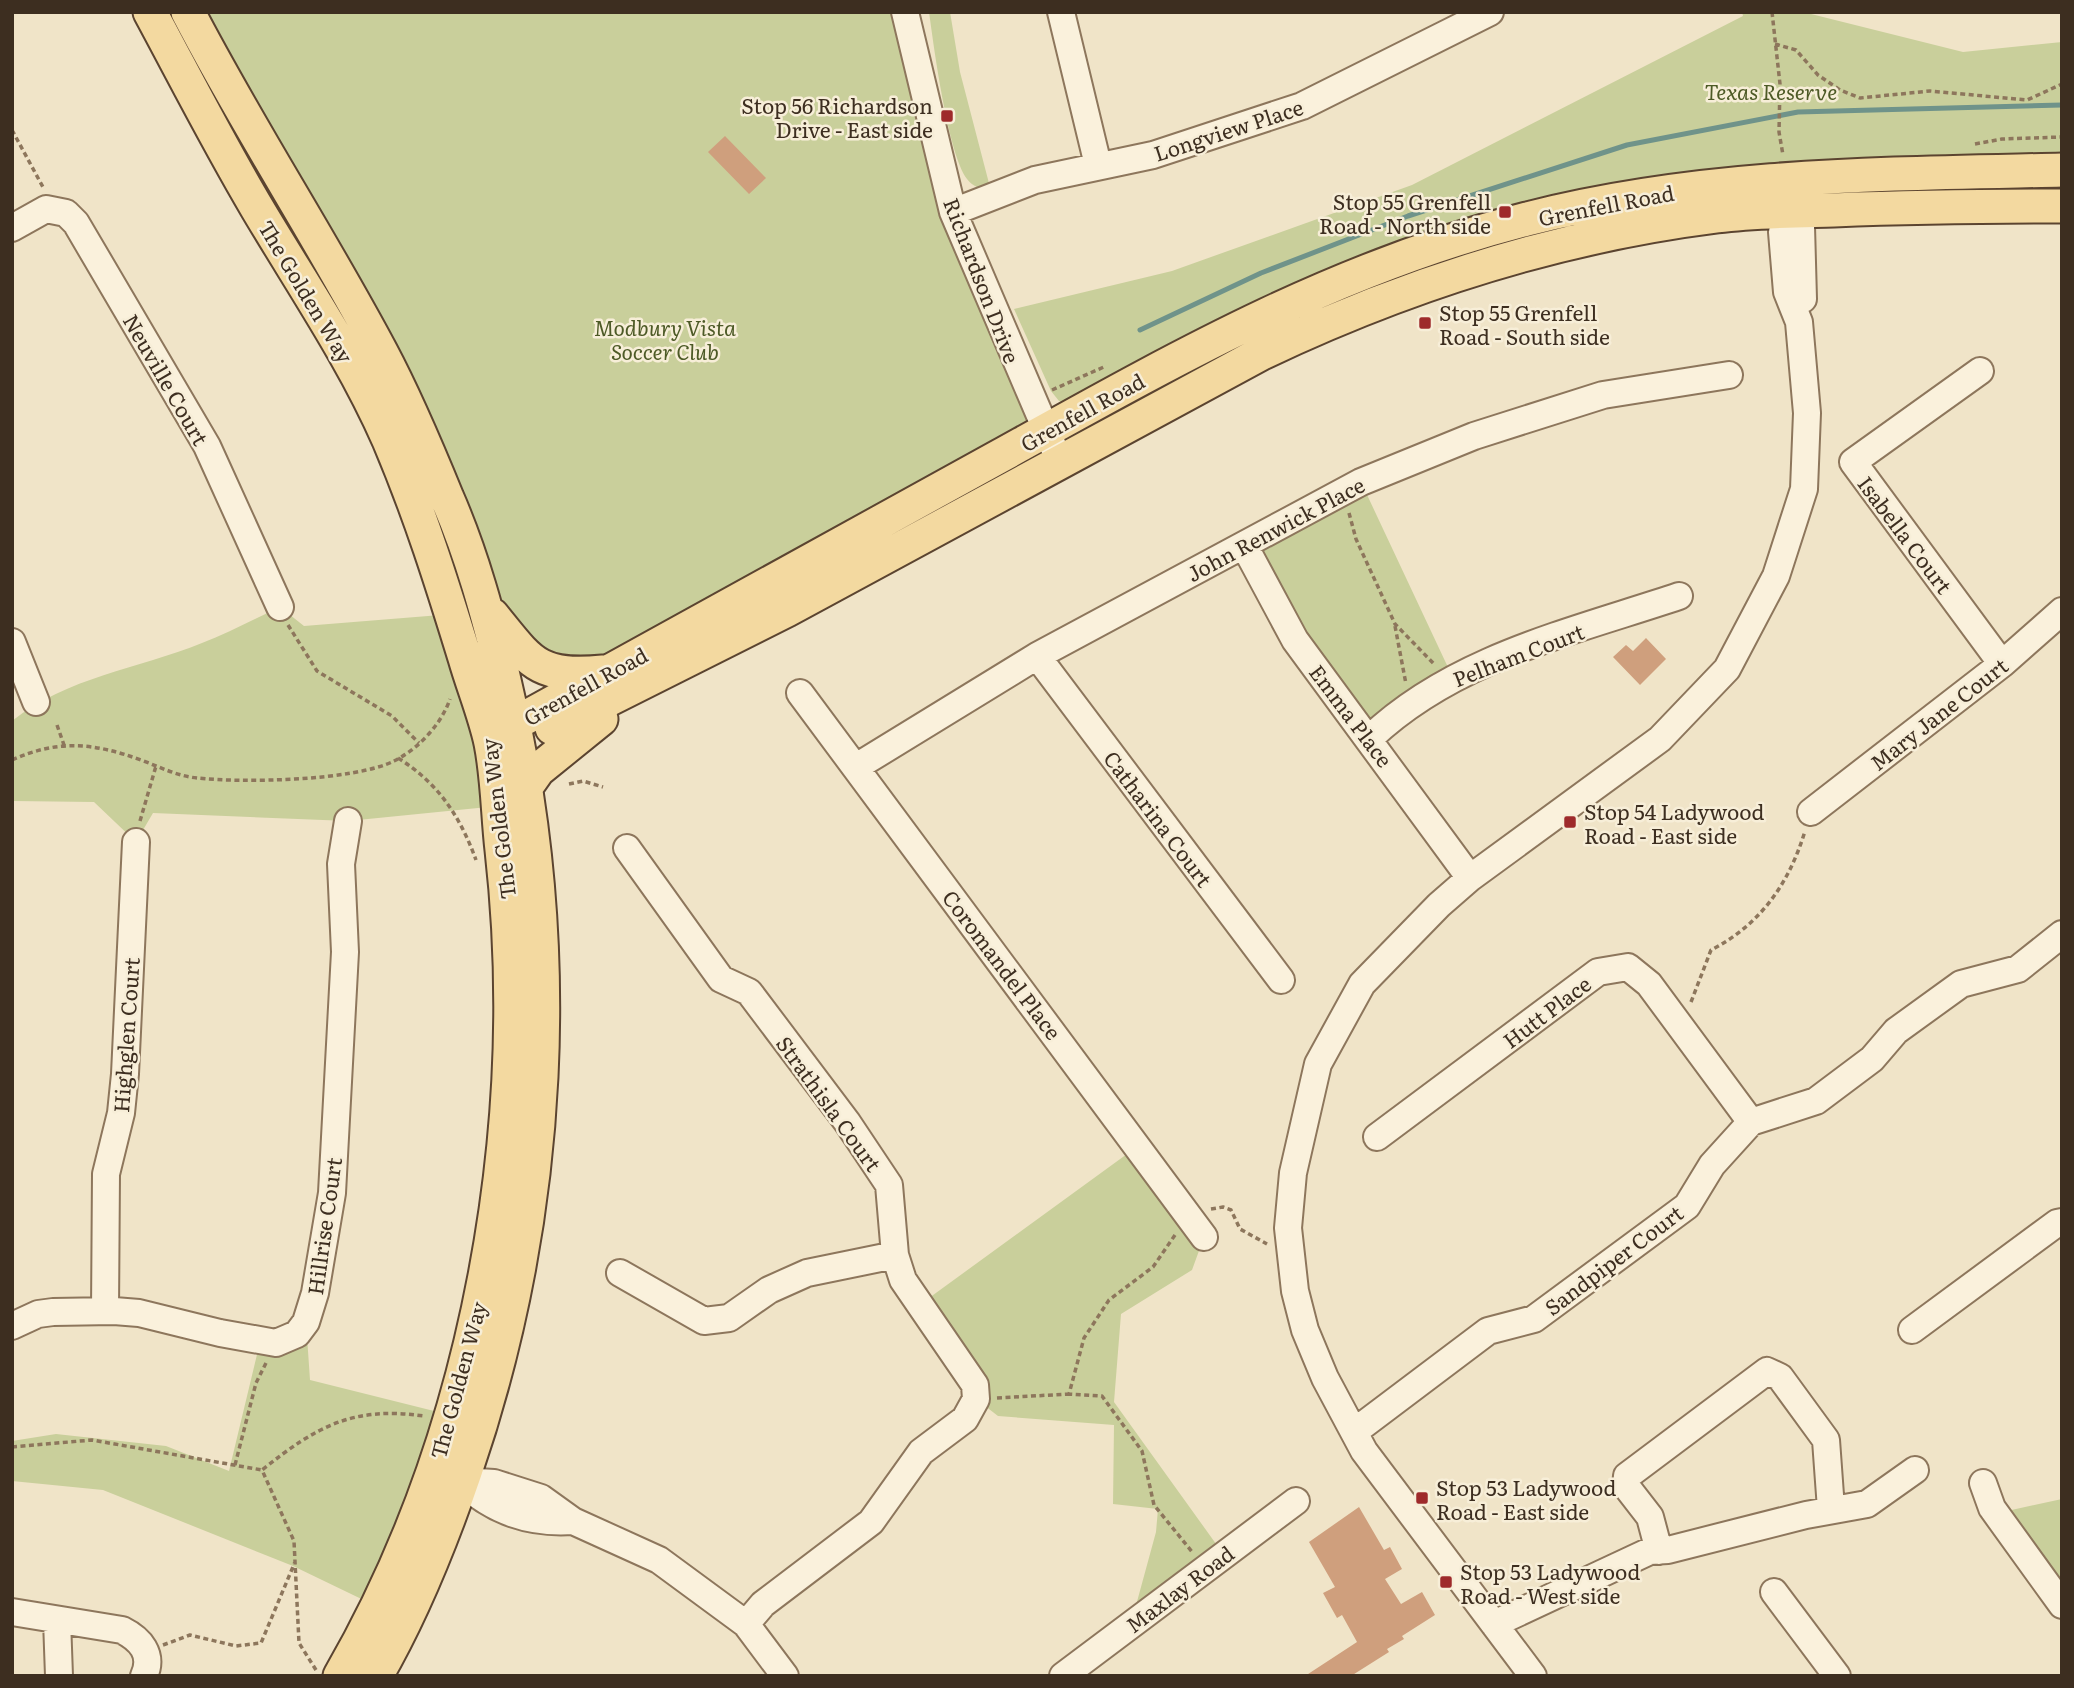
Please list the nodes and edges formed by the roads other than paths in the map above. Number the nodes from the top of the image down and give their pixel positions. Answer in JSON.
{"nodes":[{"id":1,"x":150,"y":12,"type":"edge"},
{"id":2,"x":188,"y":12,"type":"edge"},
{"id":3,"x":905,"y":12,"type":"edge"},
{"id":4,"x":1061,"y":12,"type":"edge"},
{"id":5,"x":1490,"y":12,"type":"edge"},
{"id":6,"x":1098,"y":165,"type":"junction"},
{"id":7,"x":1786,"y":167,"type":"junction"},
{"id":8,"x":2062,"y":170,"type":"edge"},
{"id":9,"x":2062,"y":206,"type":"edge"},
{"id":10,"x":1791,"y":211,"type":"junction"},
{"id":11,"x":953,"y":212,"type":"junction"},
{"id":12,"x":12,"y":228,"type":"edge"},
{"id":13,"x":1980,"y":371,"type":"dead end"},
{"id":14,"x":1729,"y":374,"type":"dead end"},
{"id":15,"x":1045,"y":431,"type":"junction"},
{"id":16,"x":1060,"y":461,"type":"junction"},
{"id":17,"x":1244,"y":545,"type":"junction"},
{"id":18,"x":1679,"y":596,"type":"dead end"},
{"id":19,"x":484,"y":605,"type":"junction"},
{"id":20,"x":280,"y":607,"type":"road end"},
{"id":21,"x":2062,"y":611,"type":"edge"},
{"id":22,"x":12,"y":642,"type":"edge"},
{"id":23,"x":1037,"y":656,"type":"junction"},
{"id":24,"x":2002,"y":664,"type":"junction"},
{"id":25,"x":610,"y":671,"type":"junction"},
{"id":26,"x":654,"y":676,"type":"junction"},
{"id":27,"x":800,"y":692,"type":"dead end"},
{"id":28,"x":36,"y":702,"type":"dead end"},
{"id":29,"x":508,"y":738,"type":"junction"},
{"id":30,"x":1370,"y":738,"type":"junction"},
{"id":31,"x":856,"y":767,"type":"junction"},
{"id":32,"x":526,"y":787,"type":"junction"},
{"id":33,"x":1811,"y":811,"type":"road end"},
{"id":34,"x":348,"y":821,"type":"dead end"},
{"id":35,"x":136,"y":842,"type":"road end"},
{"id":36,"x":627,"y":848,"type":"dead end"},
{"id":37,"x":1470,"y":878,"type":"junction"},
{"id":38,"x":2062,"y":934,"type":"edge"},
{"id":39,"x":1281,"y":980,"type":"dead end"},
{"id":40,"x":1751,"y":1122,"type":"junction"},
{"id":41,"x":1377,"y":1137,"type":"dead end"},
{"id":42,"x":2062,"y":1222,"type":"edge"},
{"id":43,"x":1204,"y":1237,"type":"dead end"},
{"id":44,"x":895,"y":1255,"type":"junction"},
{"id":45,"x":620,"y":1273,"type":"dead end"},
{"id":46,"x":105,"y":1311,"type":"junction"},
{"id":47,"x":12,"y":1326,"type":"edge"},
{"id":48,"x":1912,"y":1330,"type":"dead end"},
{"id":49,"x":1354,"y":1432,"type":"junction"},
{"id":50,"x":1915,"y":1470,"type":"dead end"},
{"id":51,"x":447,"y":1476,"type":"junction"},
{"id":52,"x":1983,"y":1483,"type":"dead end"},
{"id":53,"x":1296,"y":1502,"type":"dead end"},
{"id":54,"x":1831,"y":1509,"type":"junction"},
{"id":55,"x":1658,"y":1551,"type":"junction"},
{"id":56,"x":1774,"y":1591,"type":"dead end"},
{"id":57,"x":2062,"y":1605,"type":"edge"},
{"id":58,"x":12,"y":1612,"type":"edge"},
{"id":59,"x":57,"y":1619,"type":"junction"},
{"id":60,"x":746,"y":1624,"type":"junction"},
{"id":61,"x":1494,"y":1624,"type":"junction"},
{"id":62,"x":145,"y":1663,"type":"edge"},
{"id":63,"x":328,"y":1673,"type":"edge"},
{"id":64,"x":59,"y":1676,"type":"edge"},
{"id":65,"x":376,"y":1676,"type":"edge"},
{"id":66,"x":785,"y":1676,"type":"edge"},
{"id":67,"x":1063,"y":1676,"type":"edge"},
{"id":68,"x":1533,"y":1676,"type":"edge"},
{"id":69,"x":1837,"y":1676,"type":"edge"}],
"edges":[{"from":1,"to":29,"type":"main road","name":"The Golden Way"},
{"from":2,"to":19,"type":"main road","name":"The Golden Way"},
{"from":3,"to":11,"type":"street","name":"Richardson Drive"},
{"from":4,"to":6,"type":"street"},
{"from":5,"to":6,"type":"street","name":"Longview Place"},
{"from":6,"to":11,"type":"street","name":"Longview Place"},
{"from":7,"to":8,"type":"main road","name":"Grenfell Road"},
{"from":7,"to":10,"type":"main road"},
{"from":7,"to":15,"type":"main road","name":"Grenfell Road"},
{"from":9,"to":10,"type":"main road","name":"Grenfell Road"},
{"from":10,"to":16,"type":"main road","name":"Grenfell Road"},
{"from":10,"to":37,"type":"street"},
{"from":11,"to":15,"type":"street","name":"Richardson Drive"},
{"from":12,"to":20,"type":"street","name":"Neuville Court"},
{"from":13,"to":24,"type":"street","name":"Isabella Court"},
{"from":14,"to":17,"type":"street","name":"John Renwick Place"},
{"from":15,"to":16,"type":"street","name":"Richardson Drive"},
{"from":15,"to":25,"type":"main road","name":"Grenfell Road"},
{"from":16,"to":26,"type":"main road","name":"Grenfell Road"},
{"from":17,"to":23,"type":"street","name":"John Renwick Place"},
{"from":17,"to":30,"type":"street","name":"Emma Place"},
{"from":18,"to":30,"type":"street","name":"Pelham Court"},
{"from":19,"to":25,"type":"main road"},
{"from":19,"to":29,"type":"main road","name":"The Golden Way"},
{"from":21,"to":24,"type":"street","name":"Mary Jane Court"},
{"from":22,"to":28,"type":"street"},
{"from":23,"to":31,"type":"street","name":"John Renwick Place"},
{"from":23,"to":39,"type":"street","name":"Catharina Court"},
{"from":24,"to":33,"type":"street","name":"Mary Jane Court"},
{"from":25,"to":29,"type":"main road","name":"Grenfell Road"},
{"from":26,"to":29,"type":"main road","name":"Grenfell Road"},
{"from":26,"to":32,"type":"main road"},
{"from":27,"to":31,"type":"street","name":"Coromandel Place"},
{"from":29,"to":32,"type":"main road","name":"The Golden Way"},
{"from":29,"to":51,"type":"main road","name":"The Golden Way"},
{"from":30,"to":37,"type":"street","name":"Emma Place"},
{"from":31,"to":43,"type":"street","name":"Coromandel Place"},
{"from":32,"to":51,"type":"main road","name":"The Golden Way"},
{"from":34,"to":46,"type":"street","name":"Hillrise Court"},
{"from":35,"to":46,"type":"street","name":"Highglen Court"},
{"from":36,"to":44,"type":"street","name":"Strathisla Court"},
{"from":37,"to":49,"type":"street"},
{"from":38,"to":40,"type":"street","name":"Sandpiper Court"},
{"from":40,"to":41,"type":"street","name":"Hutt Place"},
{"from":40,"to":49,"type":"street","name":"Sandpiper Court"},
{"from":42,"to":48,"type":"street"},
{"from":44,"to":45,"type":"street"},
{"from":44,"to":60,"type":"street","name":"Strathisla Court"},
{"from":46,"to":47,"type":"street"},
{"from":49,"to":61,"type":"street"},
{"from":50,"to":54,"type":"street"},
{"from":51,"to":60,"type":"street"},
{"from":51,"to":63,"type":"main road","name":"The Golden Way"},
{"from":51,"to":65,"type":"main road","name":"The Golden Way"},
{"from":52,"to":57,"type":"street"},
{"from":53,"to":67,"type":"street","name":"Maxlay Road"},
{"from":54,"to":55,"type":"street"},
{"from":54,"to":55,"type":"street"},
{"from":55,"to":61,"type":"street"},
{"from":56,"to":69,"type":"street"},
{"from":58,"to":59,"type":"street"},
{"from":59,"to":62,"type":"street"},
{"from":59,"to":64,"type":"street"},
{"from":60,"to":66,"type":"street"},
{"from":61,"to":68,"type":"street"}]}
